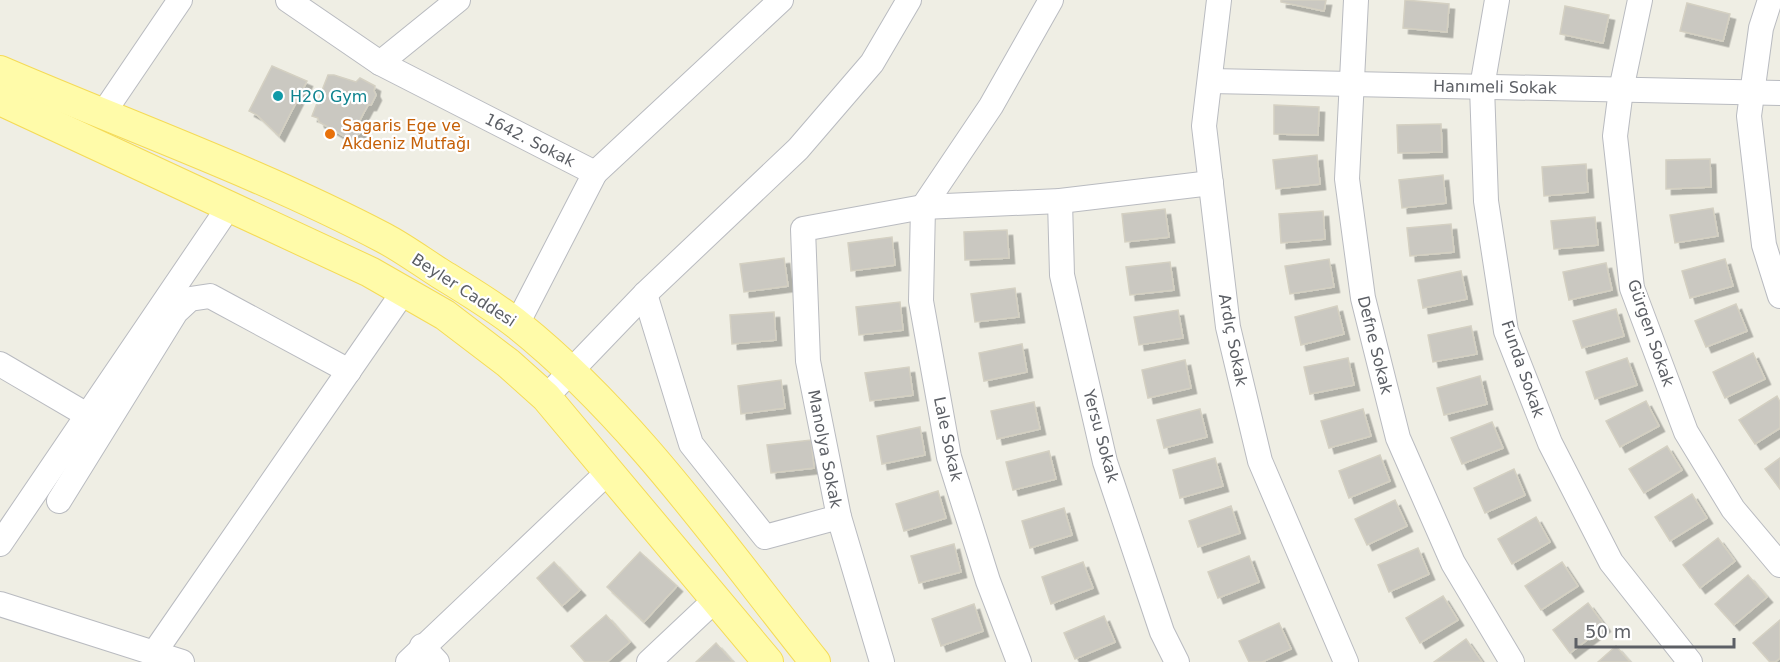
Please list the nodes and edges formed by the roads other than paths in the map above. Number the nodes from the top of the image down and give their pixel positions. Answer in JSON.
{"nodes":[{"id":1,"x":180,"y":0,"type":"edge"},
{"id":2,"x":288,"y":0,"type":"edge"},
{"id":3,"x":458,"y":0,"type":"edge"},
{"id":4,"x":781,"y":0,"type":"edge"},
{"id":5,"x":909,"y":0,"type":"edge"},
{"id":6,"x":1051,"y":0,"type":"edge"},
{"id":7,"x":1219,"y":0,"type":"edge"},
{"id":8,"x":1356,"y":0,"type":"edge"},
{"id":9,"x":1497,"y":0,"type":"edge"},
{"id":10,"x":1640,"y":0,"type":"edge"},
{"id":11,"x":1770,"y":0,"type":"edge"},
{"id":12,"x":381,"y":63,"type":"junction"},
{"id":13,"x":0,"y":71,"type":"edge"},
{"id":14,"x":1210,"y":81,"type":"junction"},
{"id":15,"x":1351,"y":84,"type":"junction"},
{"id":16,"x":1482,"y":87,"type":"junction"},
{"id":17,"x":1621,"y":90,"type":"junction"},
{"id":18,"x":1753,"y":92,"type":"junction"},
{"id":19,"x":1780,"y":93,"type":"edge"},
{"id":20,"x":0,"y":100,"type":"edge"},
{"id":21,"x":96,"y":128,"type":"junction"},
{"id":22,"x":595,"y":173,"type":"junction"},
{"id":23,"x":1211,"y":183,"type":"junction"},
{"id":24,"x":1060,"y":201,"type":"junction"},
{"id":25,"x":230,"y":205,"type":"junction"},
{"id":26,"x":923,"y":207,"type":"junction"},
{"id":27,"x":404,"y":291,"type":"junction"},
{"id":28,"x":645,"y":294,"type":"junction"},
{"id":29,"x":1780,"y":296,"type":"edge"},
{"id":30,"x":517,"y":324,"type":"junction"},
{"id":31,"x":0,"y":364,"type":"edge"},
{"id":32,"x":349,"y":371,"type":"junction"},
{"id":33,"x":571,"y":371,"type":"junction"},
{"id":34,"x":546,"y":397,"type":"junction"},
{"id":35,"x":87,"y":415,"type":"junction"},
{"id":36,"x":609,"y":471,"type":"junction"},
{"id":37,"x":59,"y":501,"type":"dead end"},
{"id":38,"x":839,"y":517,"type":"junction"},
{"id":39,"x":0,"y":544,"type":"edge"},
{"id":40,"x":1780,"y":565,"type":"edge"},
{"id":41,"x":716,"y":599,"type":"junction"},
{"id":42,"x":0,"y":604,"type":"edge"},
{"id":43,"x":154,"y":653,"type":"junction"},
{"id":44,"x":422,"y":657,"type":"edge"},
{"id":45,"x":183,"y":662,"type":"edge"},
{"id":46,"x":649,"y":662,"type":"edge"},
{"id":47,"x":768,"y":662,"type":"edge"},
{"id":48,"x":815,"y":662,"type":"edge"},
{"id":49,"x":882,"y":662,"type":"edge"},
{"id":50,"x":1019,"y":662,"type":"edge"},
{"id":51,"x":1177,"y":662,"type":"edge"},
{"id":52,"x":1346,"y":662,"type":"edge"},
{"id":53,"x":1512,"y":662,"type":"edge"},
{"id":54,"x":1690,"y":662,"type":"edge"}],
"edges":[{"from":1,"to":21,"type":"street"},
{"from":2,"to":12,"type":"street","name":"1642. Sokak"},
{"from":3,"to":12,"type":"street"},
{"from":4,"to":22,"type":"street"},
{"from":5,"to":28,"type":"street"},
{"from":6,"to":26,"type":"street"},
{"from":7,"to":14,"type":"street","name":"Ardıç Sokak"},
{"from":8,"to":15,"type":"street","name":"Defne Sokak"},
{"from":9,"to":16,"type":"street","name":"Funda Sokak"},
{"from":10,"to":17,"type":"street","name":"Gürgen Sokak"},
{"from":11,"to":18,"type":"street"},
{"from":12,"to":22,"type":"street","name":"1642. Sokak"},
{"from":13,"to":21,"type":"main road","name":"Beyler Caddesi"},
{"from":14,"to":15,"type":"street","name":"Hanımeli Sokak"},
{"from":14,"to":23,"type":"street","name":"Ardıç Sokak"},
{"from":15,"to":16,"type":"street","name":"Hanımeli Sokak"},
{"from":15,"to":53,"type":"street","name":"Defne Sokak"},
{"from":16,"to":17,"type":"street","name":"Hanımeli Sokak"},
{"from":16,"to":54,"type":"street","name":"Funda Sokak"},
{"from":17,"to":18,"type":"street","name":"Hanımeli Sokak"},
{"from":17,"to":40,"type":"street","name":"Gürgen Sokak"},
{"from":18,"to":19,"type":"street","name":"Hanımeli Sokak"},
{"from":18,"to":29,"type":"street"},
{"from":20,"to":21,"type":"main road","name":"Beyler Caddesi"},
{"from":21,"to":25,"type":"main road","name":"Beyler Caddesi"},
{"from":21,"to":30,"type":"main road","name":"Beyler Caddesi"},
{"from":22,"to":30,"type":"street","name":"1642. Sokak"},
{"from":23,"to":24,"type":"street"},
{"from":23,"to":52,"type":"street","name":"Ardıç Sokak"},
{"from":24,"to":26,"type":"street"},
{"from":24,"to":51,"type":"street","name":"Yersu Sokak"},
{"from":25,"to":27,"type":"main road","name":"Beyler Caddesi"},
{"from":25,"to":35,"type":"street"},
{"from":26,"to":38,"type":"street","name":"Manolya Sokak"},
{"from":26,"to":50,"type":"street","name":"Lale Sokak"},
{"from":27,"to":32,"type":"street"},
{"from":27,"to":34,"type":"main road","name":"Beyler Caddesi"},
{"from":28,"to":33,"type":"street"},
{"from":28,"to":38,"type":"street"},
{"from":30,"to":33,"type":"main road","name":"Beyler Caddesi"},
{"from":31,"to":35,"type":"street"},
{"from":32,"to":37,"type":"street"},
{"from":32,"to":43,"type":"street"},
{"from":33,"to":34,"type":"street"},
{"from":33,"to":48,"type":"main road","name":"Beyler Caddesi"},
{"from":34,"to":36,"type":"main road","name":"Beyler Caddesi"},
{"from":35,"to":39,"type":"street"},
{"from":36,"to":41,"type":"main road","name":"Beyler Caddesi"},
{"from":36,"to":44,"type":"street"},
{"from":38,"to":49,"type":"street","name":"Manolya Sokak"},
{"from":41,"to":46,"type":"street"},
{"from":41,"to":47,"type":"main road","name":"Beyler Caddesi"},
{"from":42,"to":43,"type":"street"},
{"from":43,"to":45,"type":"street"}]}
